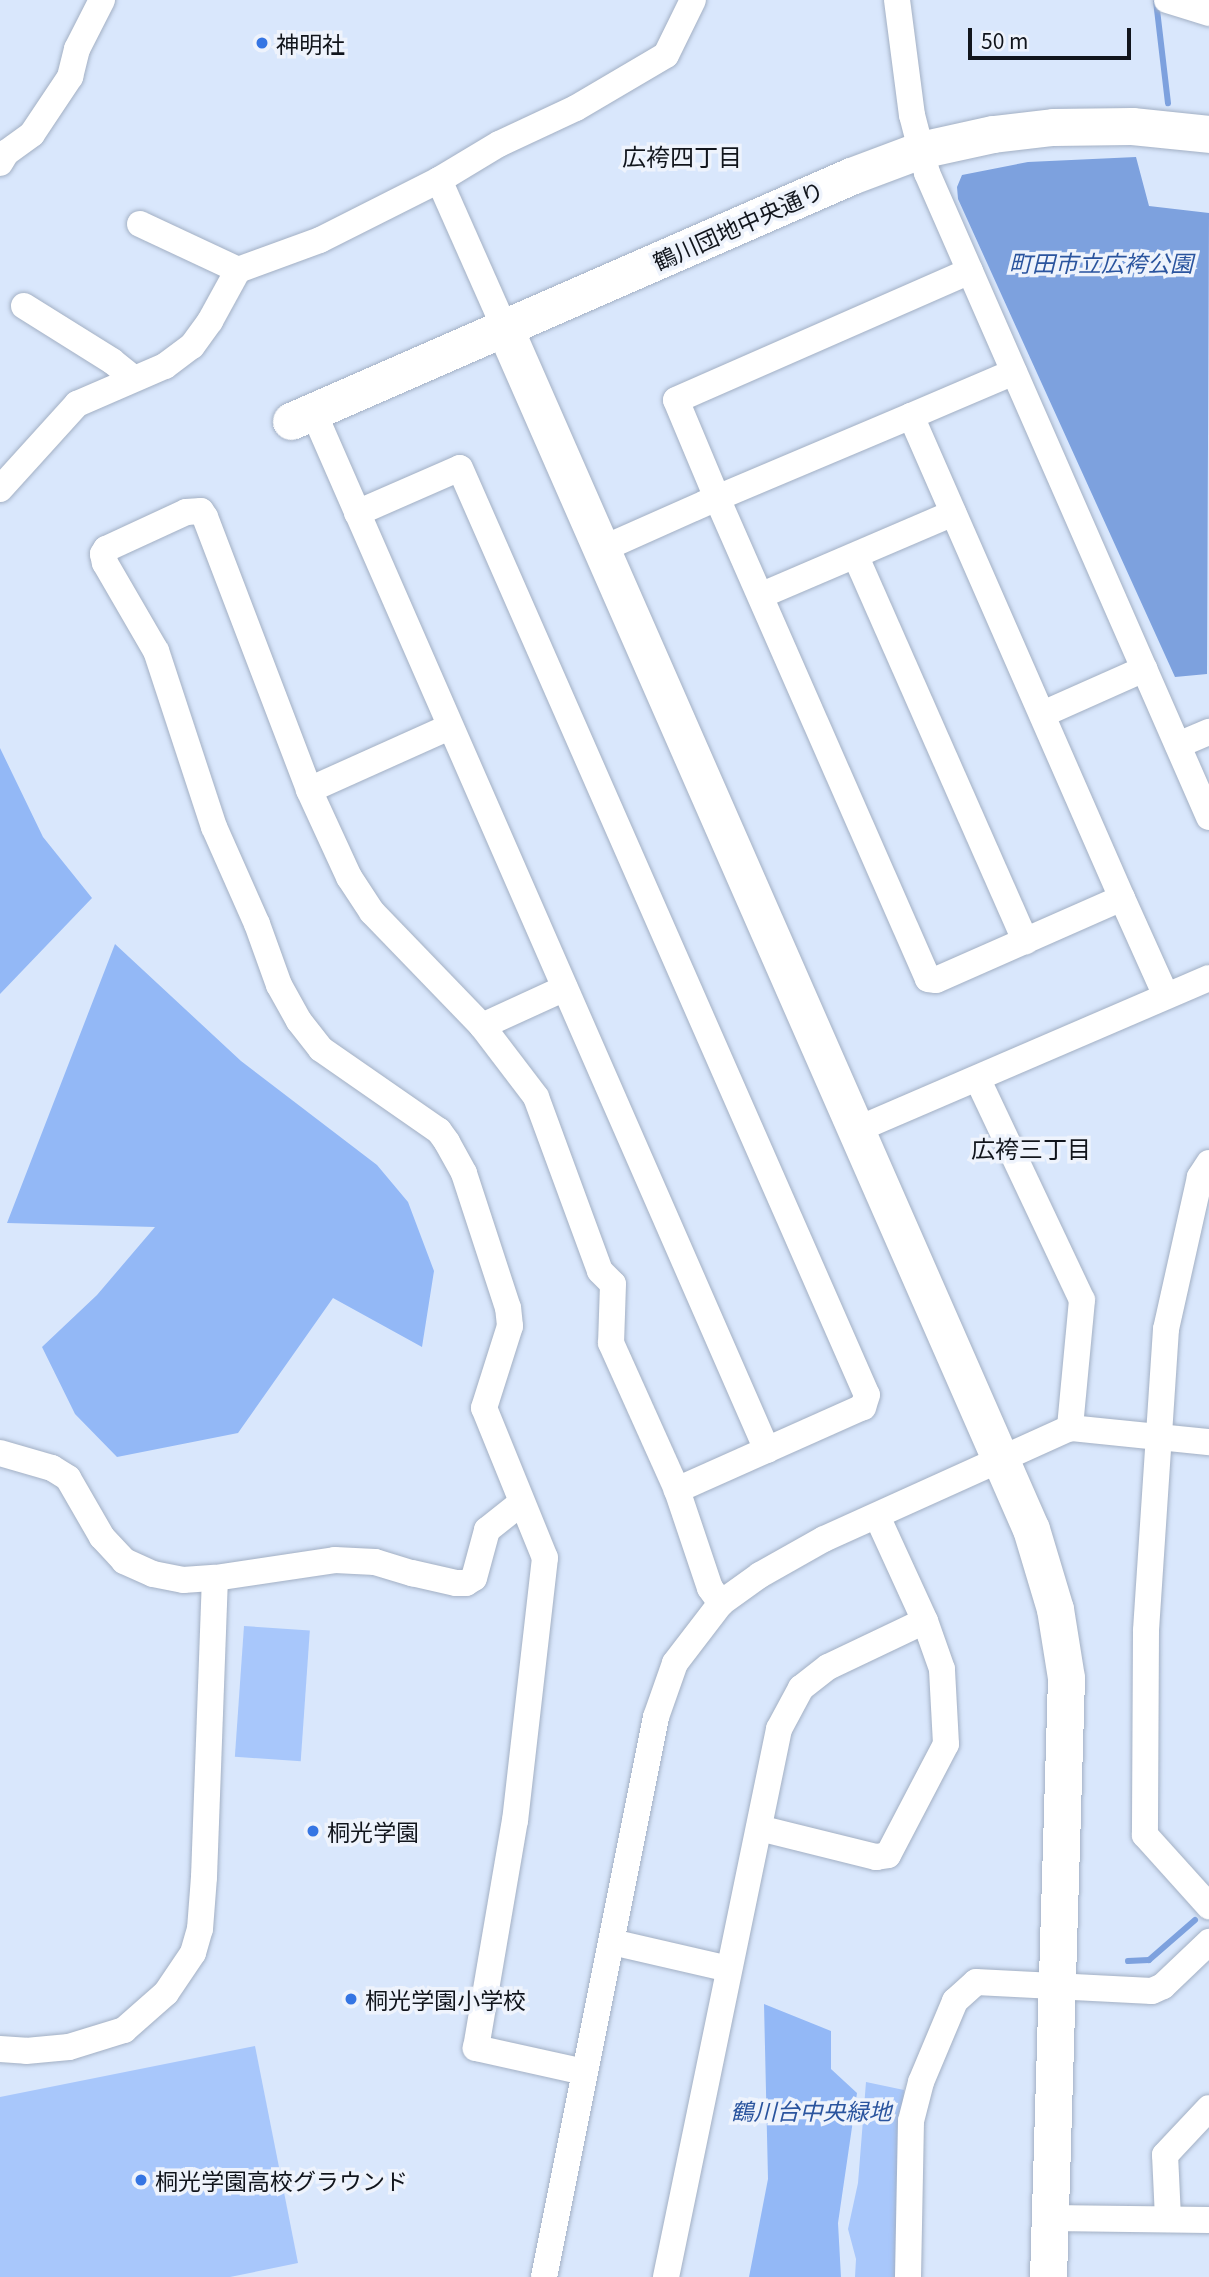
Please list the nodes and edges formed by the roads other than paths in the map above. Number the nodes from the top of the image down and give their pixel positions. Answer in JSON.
{"nodes":[{"id":1,"x":102,"y":0,"type":"edge"},
{"id":2,"x":693,"y":0,"type":"edge"},
{"id":3,"x":897,"y":0,"type":"edge"},
{"id":4,"x":1168,"y":0,"type":"edge"},
{"id":5,"x":1209,"y":13,"type":"edge"},
{"id":6,"x":1209,"y":134,"type":"edge"},
{"id":7,"x":920,"y":150,"type":"junction"},
{"id":8,"x":0,"y":163,"type":"edge"},
{"id":9,"x":439,"y":180,"type":"junction"},
{"id":10,"x":140,"y":224,"type":"dead end"},
{"id":11,"x":238,"y":270,"type":"junction"},
{"id":12,"x":970,"y":271,"type":"junction"},
{"id":13,"x":24,"y":306,"type":"dead end"},
{"id":14,"x":503,"y":327,"type":"junction"},
{"id":15,"x":1014,"y":372,"type":"junction"},
{"id":16,"x":134,"y":379,"type":"junction"},
{"id":17,"x":302,"y":416,"type":"joint"},
{"id":18,"x":911,"y":416,"type":"junction"},
{"id":19,"x":0,"y":489,"type":"edge"},
{"id":20,"x":717,"y":498,"type":"junction"},
{"id":21,"x":357,"y":513,"type":"junction"},
{"id":22,"x":953,"y":513,"type":"junction"},
{"id":23,"x":600,"y":550,"type":"junction"},
{"id":24,"x":856,"y":557,"type":"junction"},
{"id":25,"x":762,"y":595,"type":"junction"},
{"id":26,"x":1143,"y":669,"type":"junction"},
{"id":27,"x":1043,"y":714,"type":"junction"},
{"id":28,"x":449,"y":727,"type":"junction"},
{"id":29,"x":1209,"y":732,"type":"edge"},
{"id":30,"x":1178,"y":745,"type":"junction"},
{"id":31,"x":309,"y":790,"type":"junction"},
{"id":32,"x":1209,"y":817,"type":"edge"},
{"id":33,"x":1122,"y":898,"type":"junction"},
{"id":34,"x":1025,"y":941,"type":"junction"},
{"id":35,"x":1209,"y":978,"type":"edge"},
{"id":36,"x":565,"y":988,"type":"junction"},
{"id":37,"x":1166,"y":996,"type":"junction"},
{"id":38,"x":482,"y":1026,"type":"junction"},
{"id":39,"x":978,"y":1080,"type":"junction"},
{"id":40,"x":856,"y":1130,"type":"junction"},
{"id":41,"x":1209,"y":1163,"type":"edge"},
{"id":42,"x":1070,"y":1428,"type":"junction"},
{"id":43,"x":1157,"y":1438,"type":"junction"},
{"id":44,"x":1209,"y":1442,"type":"edge"},
{"id":45,"x":767,"y":1450,"type":"junction"},
{"id":46,"x":0,"y":1453,"type":"edge"},
{"id":47,"x":999,"y":1459,"type":"junction"},
{"id":48,"x":677,"y":1490,"type":"junction"},
{"id":49,"x":521,"y":1503,"type":"junction"},
{"id":50,"x":877,"y":1516,"type":"junction"},
{"id":51,"x":215,"y":1578,"type":"junction"},
{"id":52,"x":721,"y":1603,"type":"junction"},
{"id":53,"x":925,"y":1621,"type":"junction"},
{"id":54,"x":759,"y":1828,"type":"junction"},
{"id":55,"x":1204,"y":1890,"type":"edge"},
{"id":56,"x":612,"y":1942,"type":"junction"},
{"id":57,"x":1209,"y":1942,"type":"edge"},
{"id":58,"x":729,"y":1969,"type":"junction"},
{"id":59,"x":1058,"y":1985,"type":"junction"},
{"id":60,"x":0,"y":2049,"type":"edge"},
{"id":61,"x":584,"y":2073,"type":"junction"},
{"id":62,"x":1209,"y":2108,"type":"edge"},
{"id":63,"x":1050,"y":2218,"type":"junction"},
{"id":64,"x":1168,"y":2218,"type":"junction"},
{"id":65,"x":1209,"y":2220,"type":"edge"},
{"id":66,"x":544,"y":2277,"type":"edge"},
{"id":67,"x":666,"y":2277,"type":"edge"},
{"id":68,"x":908,"y":2277,"type":"edge"},
{"id":69,"x":1048,"y":2277,"type":"edge"}],
"edges":[{"from":1,"to":8,"type":"street"},
{"from":2,"to":9,"type":"street"},
{"from":3,"to":7,"type":"street"},
{"from":4,"to":5,"type":"street"},
{"from":6,"to":7,"type":"street","name":"鶴川団地中央通り"},
{"from":7,"to":12,"type":"street"},
{"from":7,"to":14,"type":"street","name":"鶴川団地中央通り"},
{"from":9,"to":11,"type":"street"},
{"from":9,"to":14,"type":"street"},
{"from":10,"to":11,"type":"street"},
{"from":11,"to":16,"type":"street"},
{"from":12,"to":15,"type":"street"},
{"from":12,"to":20,"type":"street"},
{"from":13,"to":16,"type":"street"},
{"from":14,"to":17,"type":"street","name":"鶴川団地中央通り"},
{"from":14,"to":23,"type":"street"},
{"from":15,"to":18,"type":"street"},
{"from":15,"to":26,"type":"street"},
{"from":16,"to":19,"type":"street"},
{"from":17,"to":21,"type":"street"},
{"from":18,"to":20,"type":"street"},
{"from":18,"to":22,"type":"street"},
{"from":20,"to":23,"type":"street"},
{"from":20,"to":25,"type":"street"},
{"from":21,"to":28,"type":"street"},
{"from":21,"to":45,"type":"street"},
{"from":22,"to":24,"type":"street"},
{"from":22,"to":27,"type":"street"},
{"from":23,"to":40,"type":"street"},
{"from":24,"to":25,"type":"street"},
{"from":24,"to":34,"type":"street"},
{"from":25,"to":34,"type":"street"},
{"from":26,"to":27,"type":"street"},
{"from":26,"to":30,"type":"street"},
{"from":27,"to":33,"type":"street"},
{"from":28,"to":31,"type":"street"},
{"from":28,"to":36,"type":"street"},
{"from":29,"to":30,"type":"street"},
{"from":30,"to":32,"type":"street"},
{"from":31,"to":38,"type":"street"},
{"from":31,"to":49,"type":"street"},
{"from":33,"to":34,"type":"street"},
{"from":33,"to":37,"type":"street"},
{"from":35,"to":37,"type":"street"},
{"from":36,"to":38,"type":"street"},
{"from":36,"to":45,"type":"street"},
{"from":37,"to":39,"type":"street"},
{"from":38,"to":48,"type":"street"},
{"from":39,"to":40,"type":"street"},
{"from":39,"to":42,"type":"street"},
{"from":40,"to":47,"type":"street"},
{"from":41,"to":43,"type":"street"},
{"from":42,"to":43,"type":"street"},
{"from":42,"to":47,"type":"street"},
{"from":43,"to":44,"type":"street"},
{"from":43,"to":55,"type":"street"},
{"from":45,"to":48,"type":"street"},
{"from":46,"to":51,"type":"street"},
{"from":47,"to":50,"type":"street"},
{"from":47,"to":59,"type":"street"},
{"from":48,"to":52,"type":"street"},
{"from":49,"to":51,"type":"street"},
{"from":49,"to":61,"type":"street"},
{"from":50,"to":52,"type":"street"},
{"from":50,"to":53,"type":"street"},
{"from":51,"to":60,"type":"street"},
{"from":52,"to":56,"type":"street"},
{"from":53,"to":54,"type":"street"},
{"from":53,"to":54,"type":"street"},
{"from":54,"to":58,"type":"street"},
{"from":56,"to":58,"type":"street"},
{"from":56,"to":61,"type":"street"},
{"from":57,"to":59,"type":"street"},
{"from":58,"to":67,"type":"street"},
{"from":59,"to":63,"type":"street"},
{"from":59,"to":68,"type":"street"},
{"from":61,"to":66,"type":"street"},
{"from":62,"to":64,"type":"street"},
{"from":63,"to":64,"type":"street"},
{"from":63,"to":69,"type":"street"},
{"from":64,"to":65,"type":"street"}]}
